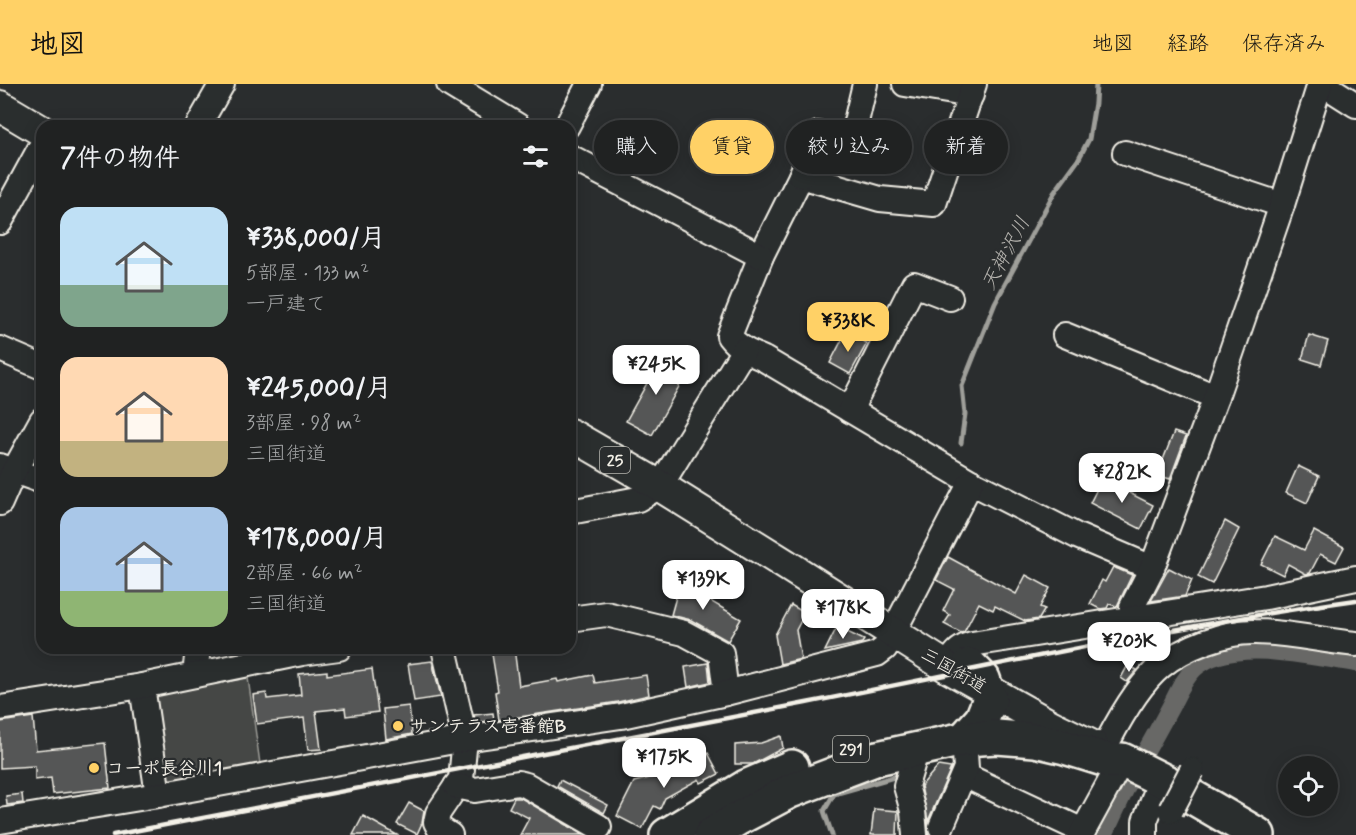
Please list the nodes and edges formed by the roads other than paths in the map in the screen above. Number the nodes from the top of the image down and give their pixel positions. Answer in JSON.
{"nodes":[{"id":1,"x":222,"y":84,"type":"edge"},
{"id":2,"x":449,"y":84,"type":"edge"},
{"id":3,"x":589,"y":84,"type":"edge"},
{"id":4,"x":865,"y":84,"type":"edge"},
{"id":5,"x":905,"y":84,"type":"edge"},
{"id":6,"x":1322,"y":84,"type":"edge"},
{"id":7,"x":972,"y":90,"type":"edge"},
{"id":8,"x":1356,"y":105,"type":"edge"},
{"id":9,"x":0,"y":106,"type":"edge"},
{"id":10,"x":201,"y":120,"type":"edge"},
{"id":11,"x":508,"y":120,"type":"edge"},
{"id":12,"x":570,"y":120,"type":"edge"},
{"id":13,"x":36,"y":127,"type":"edge"},
{"id":14,"x":1125,"y":153,"type":"dead end"},
{"id":15,"x":36,"y":156,"type":"edge"},
{"id":16,"x":576,"y":160,"type":"edge"},
{"id":17,"x":801,"y":176,"type":"junction"},
{"id":18,"x":1282,"y":205,"type":"junction"},
{"id":19,"x":0,"y":222,"type":"edge"},
{"id":20,"x":761,"y":256,"type":"junction"},
{"id":21,"x":950,"y":298,"type":"dead end"},
{"id":22,"x":1065,"y":335,"type":"dead end"},
{"id":23,"x":0,"y":349,"type":"edge"},
{"id":24,"x":744,"y":350,"type":"junction"},
{"id":25,"x":36,"y":365,"type":"edge"},
{"id":26,"x":1216,"y":398,"type":"junction"},
{"id":27,"x":850,"y":410,"type":"junction"},
{"id":28,"x":36,"y":428,"type":"edge"},
{"id":29,"x":576,"y":437,"type":"edge"},
{"id":30,"x":7,"y":469,"type":"edge"},
{"id":31,"x":36,"y":480,"type":"edge"},
{"id":32,"x":971,"y":482,"type":"junction"},
{"id":33,"x":660,"y":486,"type":"junction"},
{"id":34,"x":0,"y":503,"type":"edge"},
{"id":35,"x":576,"y":511,"type":"edge"},
{"id":36,"x":1152,"y":568,"type":"junction"},
{"id":37,"x":1356,"y":578,"type":"edge"},
{"id":38,"x":576,"y":618,"type":"edge"},
{"id":39,"x":1134,"y":619,"type":"junction"},
{"id":40,"x":894,"y":627,"type":"junction"},
{"id":41,"x":1356,"y":644,"type":"edge"},
{"id":42,"x":197,"y":654,"type":"edge"},
{"id":43,"x":297,"y":654,"type":"edge"},
{"id":44,"x":445,"y":654,"type":"edge"},
{"id":45,"x":195,"y":675,"type":"junction"},
{"id":46,"x":142,"y":686,"type":"junction"},
{"id":47,"x":966,"y":687,"type":"junction"},
{"id":48,"x":726,"y":693,"type":"junction"},
{"id":49,"x":0,"y":708,"type":"edge"},
{"id":50,"x":1052,"y":726,"type":"junction"},
{"id":51,"x":465,"y":739,"type":"junction"},
{"id":52,"x":920,"y":740,"type":"junction"},
{"id":53,"x":1105,"y":744,"type":"junction"},
{"id":54,"x":964,"y":775,"type":"junction"},
{"id":55,"x":456,"y":786,"type":"junction"},
{"id":56,"x":1172,"y":789,"type":"junction"},
{"id":57,"x":158,"y":795,"type":"junction"},
{"id":58,"x":0,"y":821,"type":"edge"},
{"id":59,"x":599,"y":827,"type":"dead end"},
{"id":60,"x":941,"y":827,"type":"dead end"},
{"id":61,"x":1082,"y":833,"type":"edge"},
{"id":62,"x":450,"y":835,"type":"edge"},
{"id":63,"x":667,"y":835,"type":"edge"},
{"id":64,"x":711,"y":835,"type":"edge"},
{"id":65,"x":915,"y":835,"type":"edge"},
{"id":66,"x":1145,"y":835,"type":"edge"},
{"id":67,"x":1258,"y":835,"type":"edge"}],
"edges":[{"from":1,"to":10,"type":"street"},
{"from":2,"to":11,"type":"street"},
{"from":3,"to":12,"type":"street"},
{"from":4,"to":17,"type":"street"},
{"from":5,"to":7,"type":"street"},
{"from":6,"to":8,"type":"street"},
{"from":6,"to":18,"type":"street"},
{"from":7,"to":17,"type":"street"},
{"from":9,"to":13,"type":"main road"},
{"from":14,"to":18,"type":"street"},
{"from":15,"to":19,"type":"street"},
{"from":16,"to":20,"type":"street"},
{"from":17,"to":20,"type":"street"},
{"from":18,"to":26,"type":"street"},
{"from":20,"to":24,"type":"street"},
{"from":21,"to":27,"type":"street"},
{"from":22,"to":26,"type":"street"},
{"from":23,"to":25,"type":"street"},
{"from":24,"to":27,"type":"street"},
{"from":24,"to":33,"type":"street"},
{"from":26,"to":36,"type":"street"},
{"from":27,"to":32,"type":"street"},
{"from":28,"to":30,"type":"street"},
{"from":29,"to":33,"type":"main road","name":"三国街道","number":"25"},
{"from":30,"to":31,"type":"street"},
{"from":30,"to":34,"type":"street"},
{"from":32,"to":36,"type":"street"},
{"from":32,"to":40,"type":"street"},
{"from":33,"to":35,"type":"street"},
{"from":33,"to":40,"type":"main road","name":"三国街道","number":"25"},
{"from":36,"to":39,"type":"street"},
{"from":37,"to":39,"type":"street"},
{"from":38,"to":48,"type":"street"},
{"from":39,"to":47,"type":"street"},
{"from":40,"to":47,"type":"main road","name":"三国街道","number":"25"},
{"from":40,"to":48,"type":"street"},
{"from":41,"to":53,"type":"street"},
{"from":42,"to":45,"type":"street"},
{"from":43,"to":45,"type":"street"},
{"from":44,"to":51,"type":"street"},
{"from":45,"to":46,"type":"street"},
{"from":46,"to":49,"type":"street"},
{"from":46,"to":57,"type":"street"},
{"from":47,"to":50,"type":"highway","number":"291"},
{"from":47,"to":52,"type":"highway","number":"291"},
{"from":47,"to":52,"type":"highway"},
{"from":47,"to":53,"type":"main road","name":"三国街道","number":"25"},
{"from":47,"to":53,"type":"highway","number":"291"},
{"from":47,"to":54,"type":"street"},
{"from":48,"to":51,"type":"street"},
{"from":50,"to":53,"type":"highway","number":"291"},
{"from":50,"to":53,"type":"main road","name":"三国街道"},
{"from":51,"to":55,"type":"street"},
{"from":51,"to":57,"type":"street"},
{"from":52,"to":63,"type":"highway","number":"291"},
{"from":52,"to":64,"type":"highway","number":"291"},
{"from":52,"to":65,"type":"street"},
{"from":53,"to":56,"type":"highway","name":"三国街道","number":"291"},
{"from":53,"to":61,"type":"street"},
{"from":54,"to":60,"type":"street"},
{"from":54,"to":61,"type":"street"},
{"from":55,"to":59,"type":"street"},
{"from":55,"to":62,"type":"street"},
{"from":56,"to":66,"type":"street"},
{"from":56,"to":67,"type":"highway","name":"三国街道","number":"291"},
{"from":57,"to":58,"type":"street"}]}
